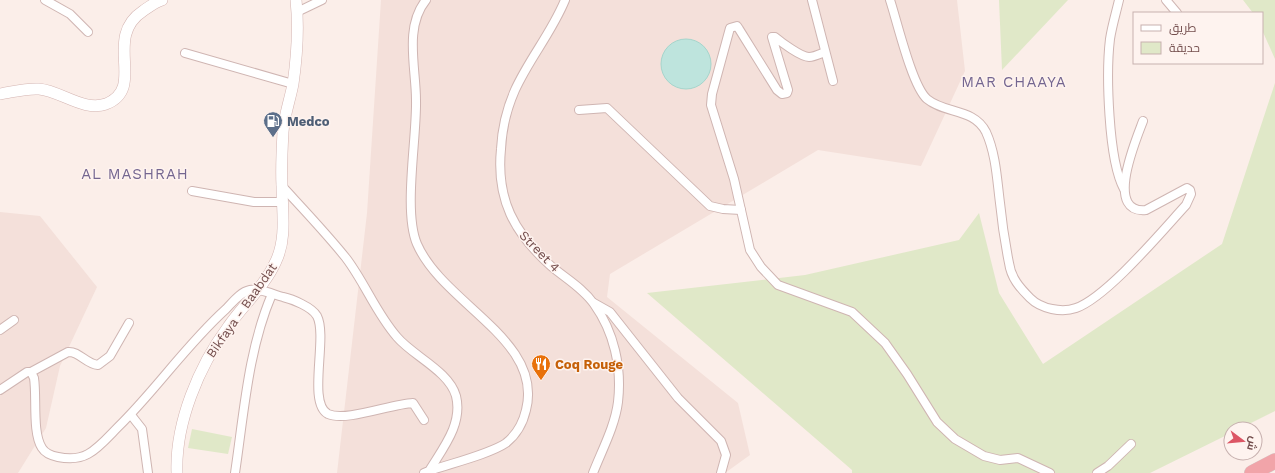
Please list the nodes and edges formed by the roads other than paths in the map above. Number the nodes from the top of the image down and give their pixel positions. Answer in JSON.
{"nodes":[{"id":1,"x":45,"y":0,"type":"edge"},
{"id":2,"x":162,"y":0,"type":"edge"},
{"id":3,"x":296,"y":0,"type":"edge"},
{"id":4,"x":322,"y":0,"type":"edge"},
{"id":5,"x":426,"y":0,"type":"edge"},
{"id":6,"x":565,"y":0,"type":"edge"},
{"id":7,"x":812,"y":0,"type":"edge"},
{"id":8,"x":890,"y":0,"type":"edge"},
{"id":9,"x":1119,"y":0,"type":"edge"},
{"id":10,"x":1166,"y":0,"type":"edge"},
{"id":11,"x":297,"y":12,"type":"junction"},
{"id":12,"x":1176,"y":12,"type":"edge"},
{"id":13,"x":88,"y":32,"type":"dead end"},
{"id":14,"x":825,"y":52,"type":"junction"},
{"id":15,"x":185,"y":54,"type":"dead end"},
{"id":16,"x":833,"y":81,"type":"dead end"},
{"id":17,"x":293,"y":84,"type":"junction"},
{"id":18,"x":0,"y":94,"type":"edge"},
{"id":19,"x":579,"y":110,"type":"dead end"},
{"id":20,"x":1143,"y":120,"type":"dead end"},
{"id":21,"x":282,"y":186,"type":"junction"},
{"id":22,"x":1124,"y":190,"type":"junction"},
{"id":23,"x":192,"y":191,"type":"dead end"},
{"id":24,"x":282,"y":202,"type":"junction"},
{"id":25,"x":741,"y":210,"type":"junction"},
{"id":26,"x":258,"y":290,"type":"junction"},
{"id":27,"x":272,"y":294,"type":"junction"},
{"id":28,"x":594,"y":303,"type":"junction"},
{"id":29,"x":14,"y":320,"type":"dead end"},
{"id":30,"x":129,"y":323,"type":"dead end"},
{"id":31,"x":0,"y":330,"type":"edge"},
{"id":32,"x":31,"y":372,"type":"junction"},
{"id":33,"x":0,"y":390,"type":"edge"},
{"id":34,"x":131,"y":415,"type":"junction"},
{"id":35,"x":424,"y":420,"type":"dead end"},
{"id":36,"x":1131,"y":444,"type":"dead end"},
{"id":37,"x":1275,"y":461,"type":"edge"},
{"id":38,"x":426,"y":472,"type":"edge"},
{"id":39,"x":148,"y":473,"type":"edge"},
{"id":40,"x":177,"y":473,"type":"edge"},
{"id":41,"x":235,"y":473,"type":"edge"},
{"id":42,"x":593,"y":473,"type":"edge"},
{"id":43,"x":721,"y":473,"type":"edge"},
{"id":44,"x":1050,"y":473,"type":"edge"},
{"id":45,"x":1097,"y":473,"type":"edge"},
{"id":46,"x":1252,"y":473,"type":"edge"}],
"edges":[{"from":1,"to":13,"type":"street"},
{"from":2,"to":18,"type":"main road"},
{"from":3,"to":11,"type":"main road","name":"Bikfaya - Baabdat"},
{"from":4,"to":11,"type":"street"},
{"from":5,"to":38,"type":"street"},
{"from":6,"to":28,"type":"street","name":"Street 4"},
{"from":7,"to":14,"type":"street"},
{"from":8,"to":22,"type":"street"},
{"from":9,"to":22,"type":"street"},
{"from":10,"to":12,"type":"street"},
{"from":11,"to":17,"type":"main road","name":"Bikfaya - Baabdat"},
{"from":14,"to":16,"type":"street"},
{"from":14,"to":25,"type":"street"},
{"from":15,"to":17,"type":"street"},
{"from":17,"to":21,"type":"main road","name":"Bikfaya - Baabdat"},
{"from":19,"to":25,"type":"street"},
{"from":20,"to":22,"type":"street"},
{"from":21,"to":24,"type":"main road","name":"Bikfaya - Baabdat"},
{"from":21,"to":38,"type":"street"},
{"from":23,"to":24,"type":"street"},
{"from":24,"to":26,"type":"main road","name":"Bikfaya - Baabdat"},
{"from":25,"to":44,"type":"street"},
{"from":26,"to":27,"type":"street"},
{"from":26,"to":34,"type":"street"},
{"from":26,"to":40,"type":"main road","name":"Bikfaya - Baabdat"},
{"from":27,"to":35,"type":"street"},
{"from":27,"to":41,"type":"street"},
{"from":28,"to":42,"type":"street","name":"Street 4"},
{"from":28,"to":43,"type":"street"},
{"from":29,"to":31,"type":"street"},
{"from":30,"to":32,"type":"street"},
{"from":32,"to":33,"type":"street"},
{"from":32,"to":34,"type":"street"},
{"from":34,"to":39,"type":"street"},
{"from":36,"to":45,"type":"street"},
{"from":37,"to":46,"type":"highway"}]}
